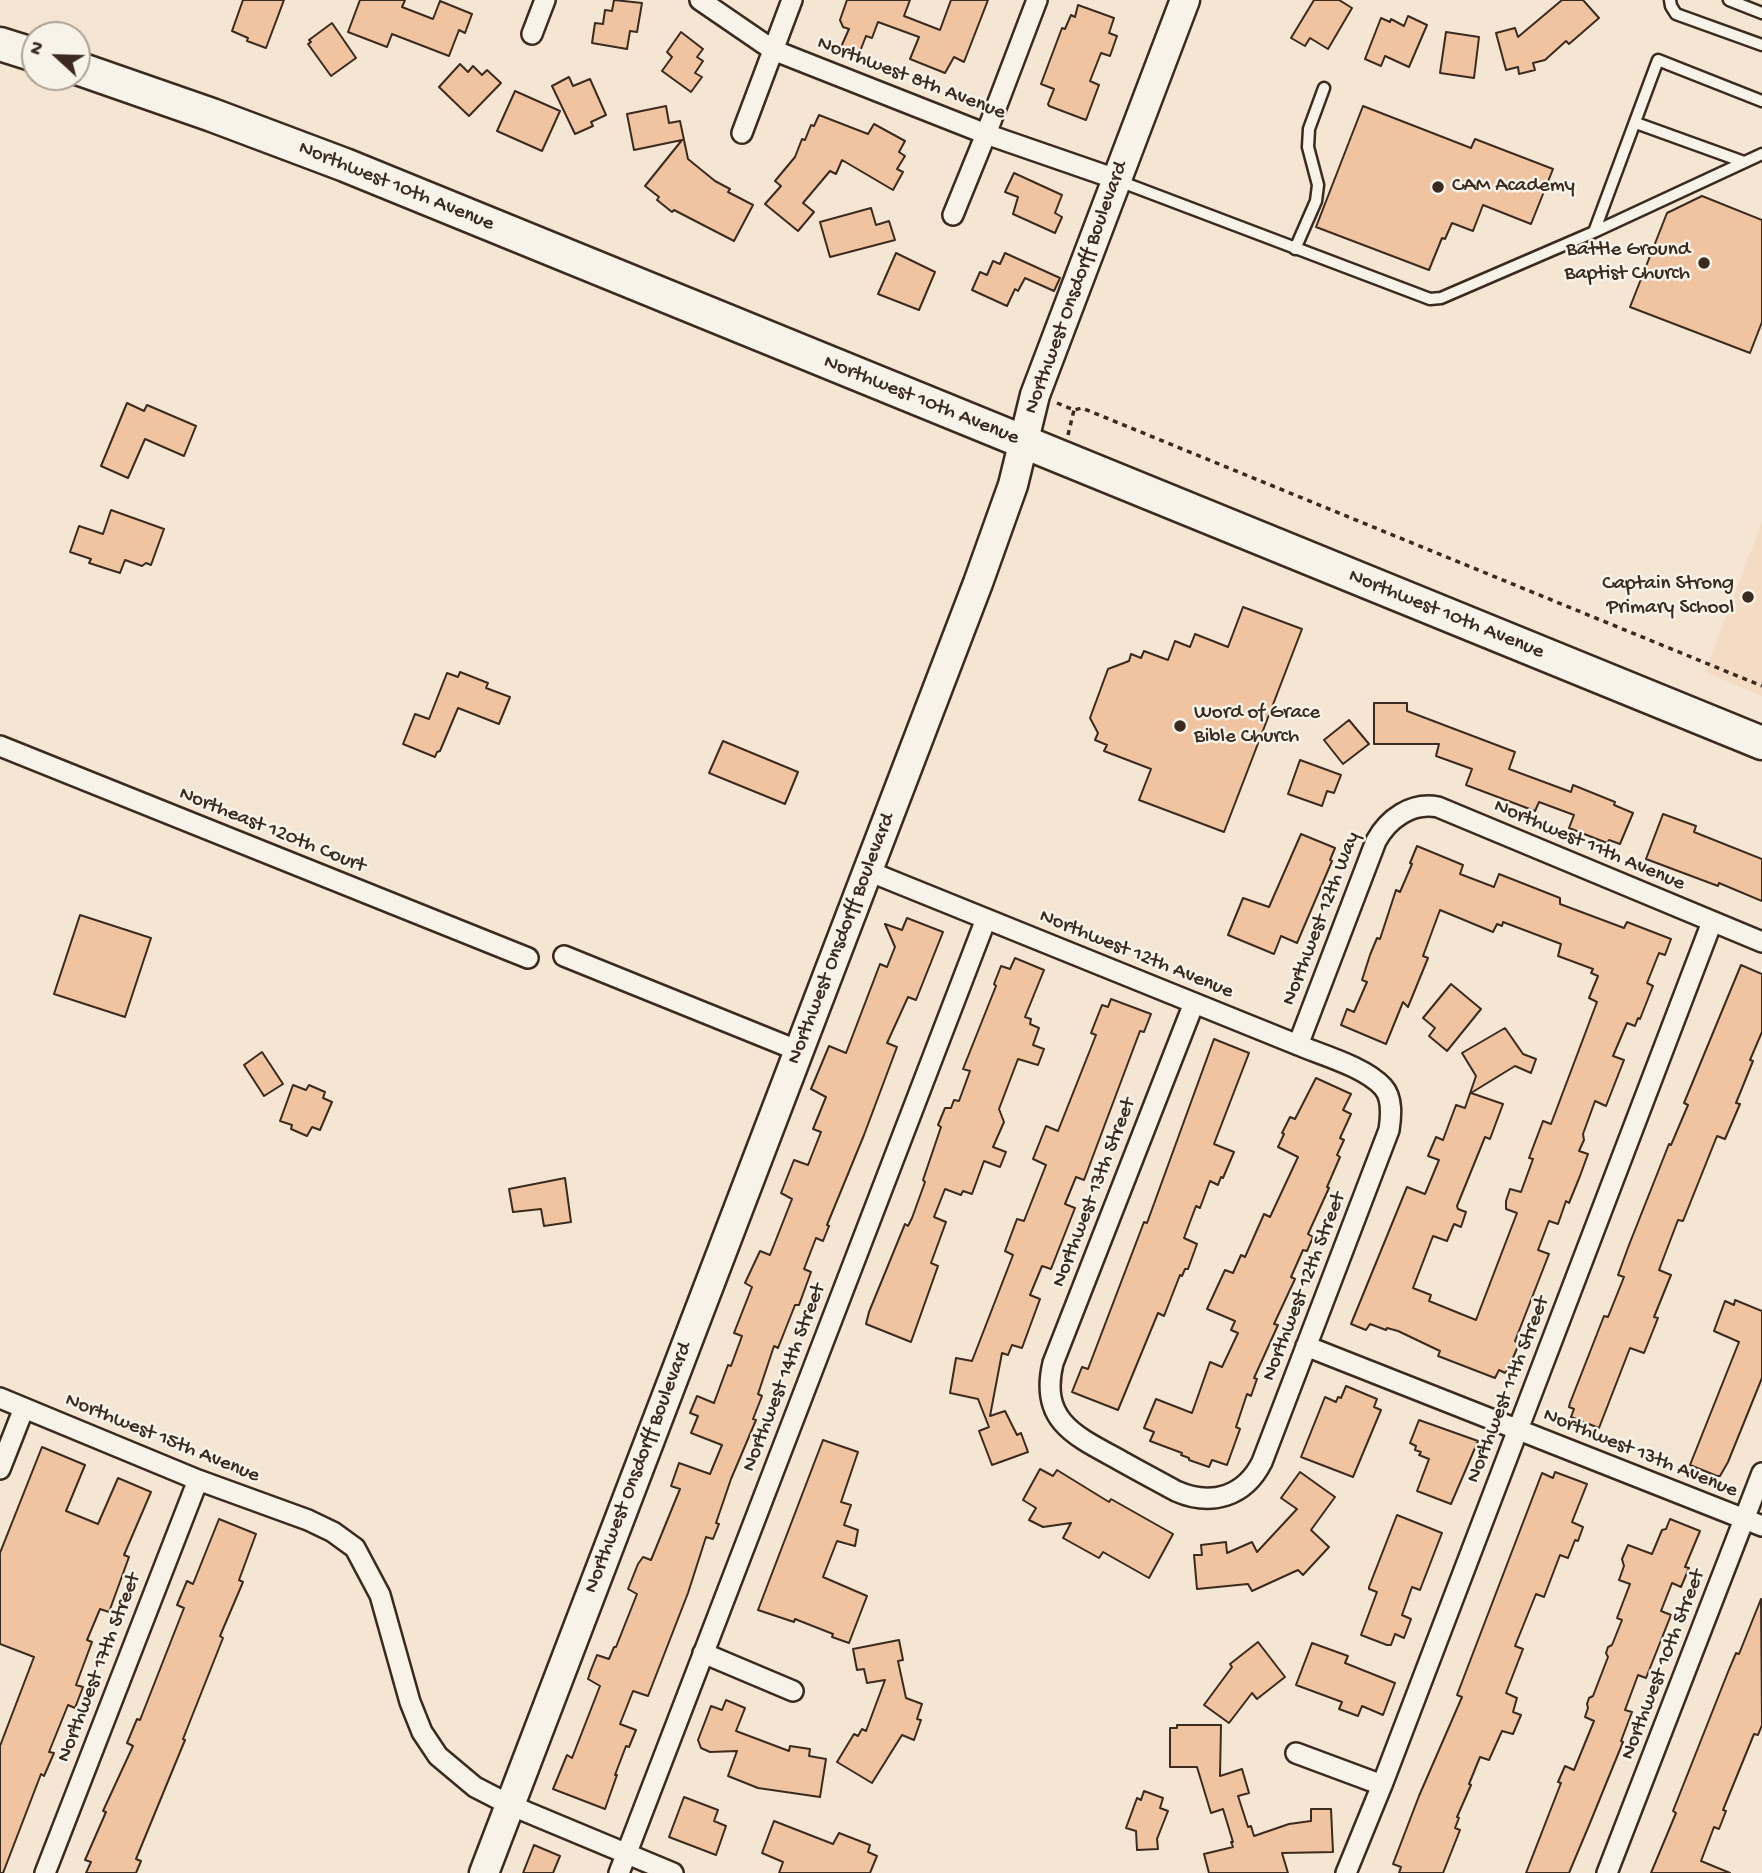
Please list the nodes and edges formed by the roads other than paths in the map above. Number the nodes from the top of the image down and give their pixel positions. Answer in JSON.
{"nodes":[{"id":1,"x":545,"y":0,"type":"edge"},
{"id":2,"x":700,"y":0,"type":"edge"},
{"id":3,"x":792,"y":0,"type":"edge"},
{"id":4,"x":1037,"y":0,"type":"edge"},
{"id":5,"x":1185,"y":0,"type":"edge"},
{"id":6,"x":1670,"y":0,"type":"edge"},
{"id":7,"x":1729,"y":0,"type":"edge"},
{"id":8,"x":1762,"y":13,"type":"edge"},
{"id":9,"x":532,"y":34,"type":"dead end"},
{"id":10,"x":0,"y":44,"type":"edge"},
{"id":11,"x":1762,"y":45,"type":"edge"},
{"id":12,"x":773,"y":50,"type":"junction"},
{"id":13,"x":21,"y":51,"type":"edge"},
{"id":14,"x":91,"y":73,"type":"edge"},
{"id":15,"x":1324,"y":88,"type":"dead end"},
{"id":16,"x":1762,"y":101,"type":"edge"},
{"id":17,"x":1636,"y":123,"type":"junction"},
{"id":18,"x":742,"y":132,"type":"dead end"},
{"id":19,"x":986,"y":134,"type":"junction"},
{"id":20,"x":1762,"y":154,"type":"edge"},
{"id":21,"x":1744,"y":162,"type":"junction"},
{"id":22,"x":1116,"y":179,"type":"junction"},
{"id":23,"x":953,"y":215,"type":"dead end"},
{"id":24,"x":1594,"y":232,"type":"junction"},
{"id":25,"x":1295,"y":249,"type":"junction"},
{"id":26,"x":1024,"y":443,"type":"junction"},
{"id":27,"x":1762,"y":743,"type":"edge"},
{"id":28,"x":0,"y":746,"type":"edge"},
{"id":29,"x":1398,"y":816,"type":"joint"},
{"id":30,"x":868,"y":871,"type":"junction"},
{"id":31,"x":986,"y":919,"type":"junction"},
{"id":32,"x":1712,"y":922,"type":"junction"},
{"id":33,"x":1762,"y":942,"type":"edge"},
{"id":34,"x":564,"y":956,"type":"dead end"},
{"id":35,"x":528,"y":958,"type":"dead end"},
{"id":36,"x":1194,"y":1003,"type":"junction"},
{"id":37,"x":1298,"y":1045,"type":"junction"},
{"id":38,"x":799,"y":1051,"type":"junction"},
{"id":39,"x":1383,"y":1087,"type":"joint"},
{"id":40,"x":1306,"y":1346,"type":"junction"},
{"id":41,"x":0,"y":1398,"type":"edge"},
{"id":42,"x":24,"y":1408,"type":"junction"},
{"id":43,"x":1518,"y":1430,"type":"junction"},
{"id":44,"x":0,"y":1469,"type":"edge"},
{"id":45,"x":1762,"y":1474,"type":"edge"},
{"id":46,"x":198,"y":1480,"type":"junction"},
{"id":47,"x":1235,"y":1492,"type":"joint"},
{"id":48,"x":1753,"y":1523,"type":"edge"},
{"id":49,"x":704,"y":1653,"type":"junction"},
{"id":50,"x":793,"y":1690,"type":"dead end"},
{"id":51,"x":1296,"y":1754,"type":"dead end"},
{"id":52,"x":1382,"y":1785,"type":"junction"},
{"id":53,"x":510,"y":1805,"type":"junction"},
{"id":54,"x":626,"y":1854,"type":"junction"},
{"id":55,"x":45,"y":1873,"type":"edge"},
{"id":56,"x":484,"y":1873,"type":"edge"},
{"id":57,"x":619,"y":1873,"type":"edge"},
{"id":58,"x":673,"y":1873,"type":"edge"},
{"id":59,"x":1346,"y":1873,"type":"edge"},
{"id":60,"x":1608,"y":1873,"type":"edge"}],
"edges":[{"from":1,"to":9,"type":"street"},
{"from":2,"to":12,"type":"street","name":"Northwest 8th Avenue"},
{"from":3,"to":12,"type":"street"},
{"from":4,"to":19,"type":"street"},
{"from":5,"to":22,"type":"street","name":"Northwest Onsdorff Boulevard"},
{"from":6,"to":11,"type":"lane"},
{"from":7,"to":8,"type":"lane"},
{"from":10,"to":13,"type":"main road"},
{"from":12,"to":18,"type":"street"},
{"from":12,"to":19,"type":"street","name":"Northwest 8th Avenue"},
{"from":14,"to":26,"type":"main road","name":"Northwest 10th Avenue"},
{"from":15,"to":25,"type":"lane"},
{"from":16,"to":17,"type":"lane"},
{"from":17,"to":21,"type":"lane"},
{"from":17,"to":24,"type":"lane"},
{"from":19,"to":22,"type":"street","name":"Northwest 8th Avenue"},
{"from":19,"to":23,"type":"street"},
{"from":20,"to":21,"type":"lane"},
{"from":21,"to":24,"type":"lane"},
{"from":22,"to":25,"type":"lane"},
{"from":22,"to":26,"type":"street","name":"Northwest Onsdorff Boulevard"},
{"from":24,"to":25,"type":"lane"},
{"from":26,"to":27,"type":"main road","name":"Northwest 10th Avenue"},
{"from":26,"to":30,"type":"street","name":"Northwest Onsdorff Boulevard"},
{"from":28,"to":35,"type":"street","name":"Northeast 120th Court"},
{"from":29,"to":32,"type":"street","name":"Northwest 11th Avenue"},
{"from":29,"to":37,"type":"street","name":"Northwest 12th Way"},
{"from":30,"to":31,"type":"street","name":"Northwest 12th Avenue"},
{"from":30,"to":38,"type":"street","name":"Northwest Onsdorff Boulevard"},
{"from":31,"to":36,"type":"street","name":"Northwest 12th Avenue"},
{"from":31,"to":49,"type":"street","name":"Northwest 14th Street"},
{"from":32,"to":33,"type":"street","name":"Northwest 11th Avenue"},
{"from":32,"to":43,"type":"street","name":"Northwest 11th Street"},
{"from":34,"to":38,"type":"street"},
{"from":36,"to":37,"type":"street","name":"Northwest 12th Avenue"},
{"from":36,"to":47,"type":"street","name":"Northwest 13th Street"},
{"from":37,"to":39,"type":"street","name":"Northwest 12th Avenue"},
{"from":38,"to":53,"type":"street","name":"Northwest Onsdorff Boulevard"},
{"from":39,"to":40,"type":"street","name":"Northwest 12th Street"},
{"from":40,"to":43,"type":"street","name":"Northwest 13th Avenue"},
{"from":40,"to":47,"type":"street","name":"Northwest 12th Street"},
{"from":41,"to":42,"type":"street","name":"Northwest 15th Avenue"},
{"from":42,"to":44,"type":"street"},
{"from":42,"to":46,"type":"street","name":"Northwest 15th Avenue"},
{"from":43,"to":48,"type":"street","name":"Northwest 13th Avenue"},
{"from":43,"to":52,"type":"street","name":"Northwest 11th Street"},
{"from":45,"to":48,"type":"street","name":"Northwest 10th Street"},
{"from":46,"to":53,"type":"street","name":"Northwest 15th Avenue"},
{"from":46,"to":55,"type":"street","name":"Northwest 17th Street"},
{"from":48,"to":60,"type":"street","name":"Northwest 10th Street"},
{"from":49,"to":50,"type":"street"},
{"from":49,"to":54,"type":"street","name":"Northwest 14th Street"},
{"from":51,"to":52,"type":"street"},
{"from":52,"to":59,"type":"street","name":"Northwest 11th Street"},
{"from":53,"to":54,"type":"street","name":"Northwest 15th Avenue"},
{"from":53,"to":56,"type":"street","name":"Northwest Onsdorff Boulevard"},
{"from":54,"to":57,"type":"street","name":"Northwest 14th Street"},
{"from":54,"to":58,"type":"street","name":"Northwest 15th Avenue"}]}
